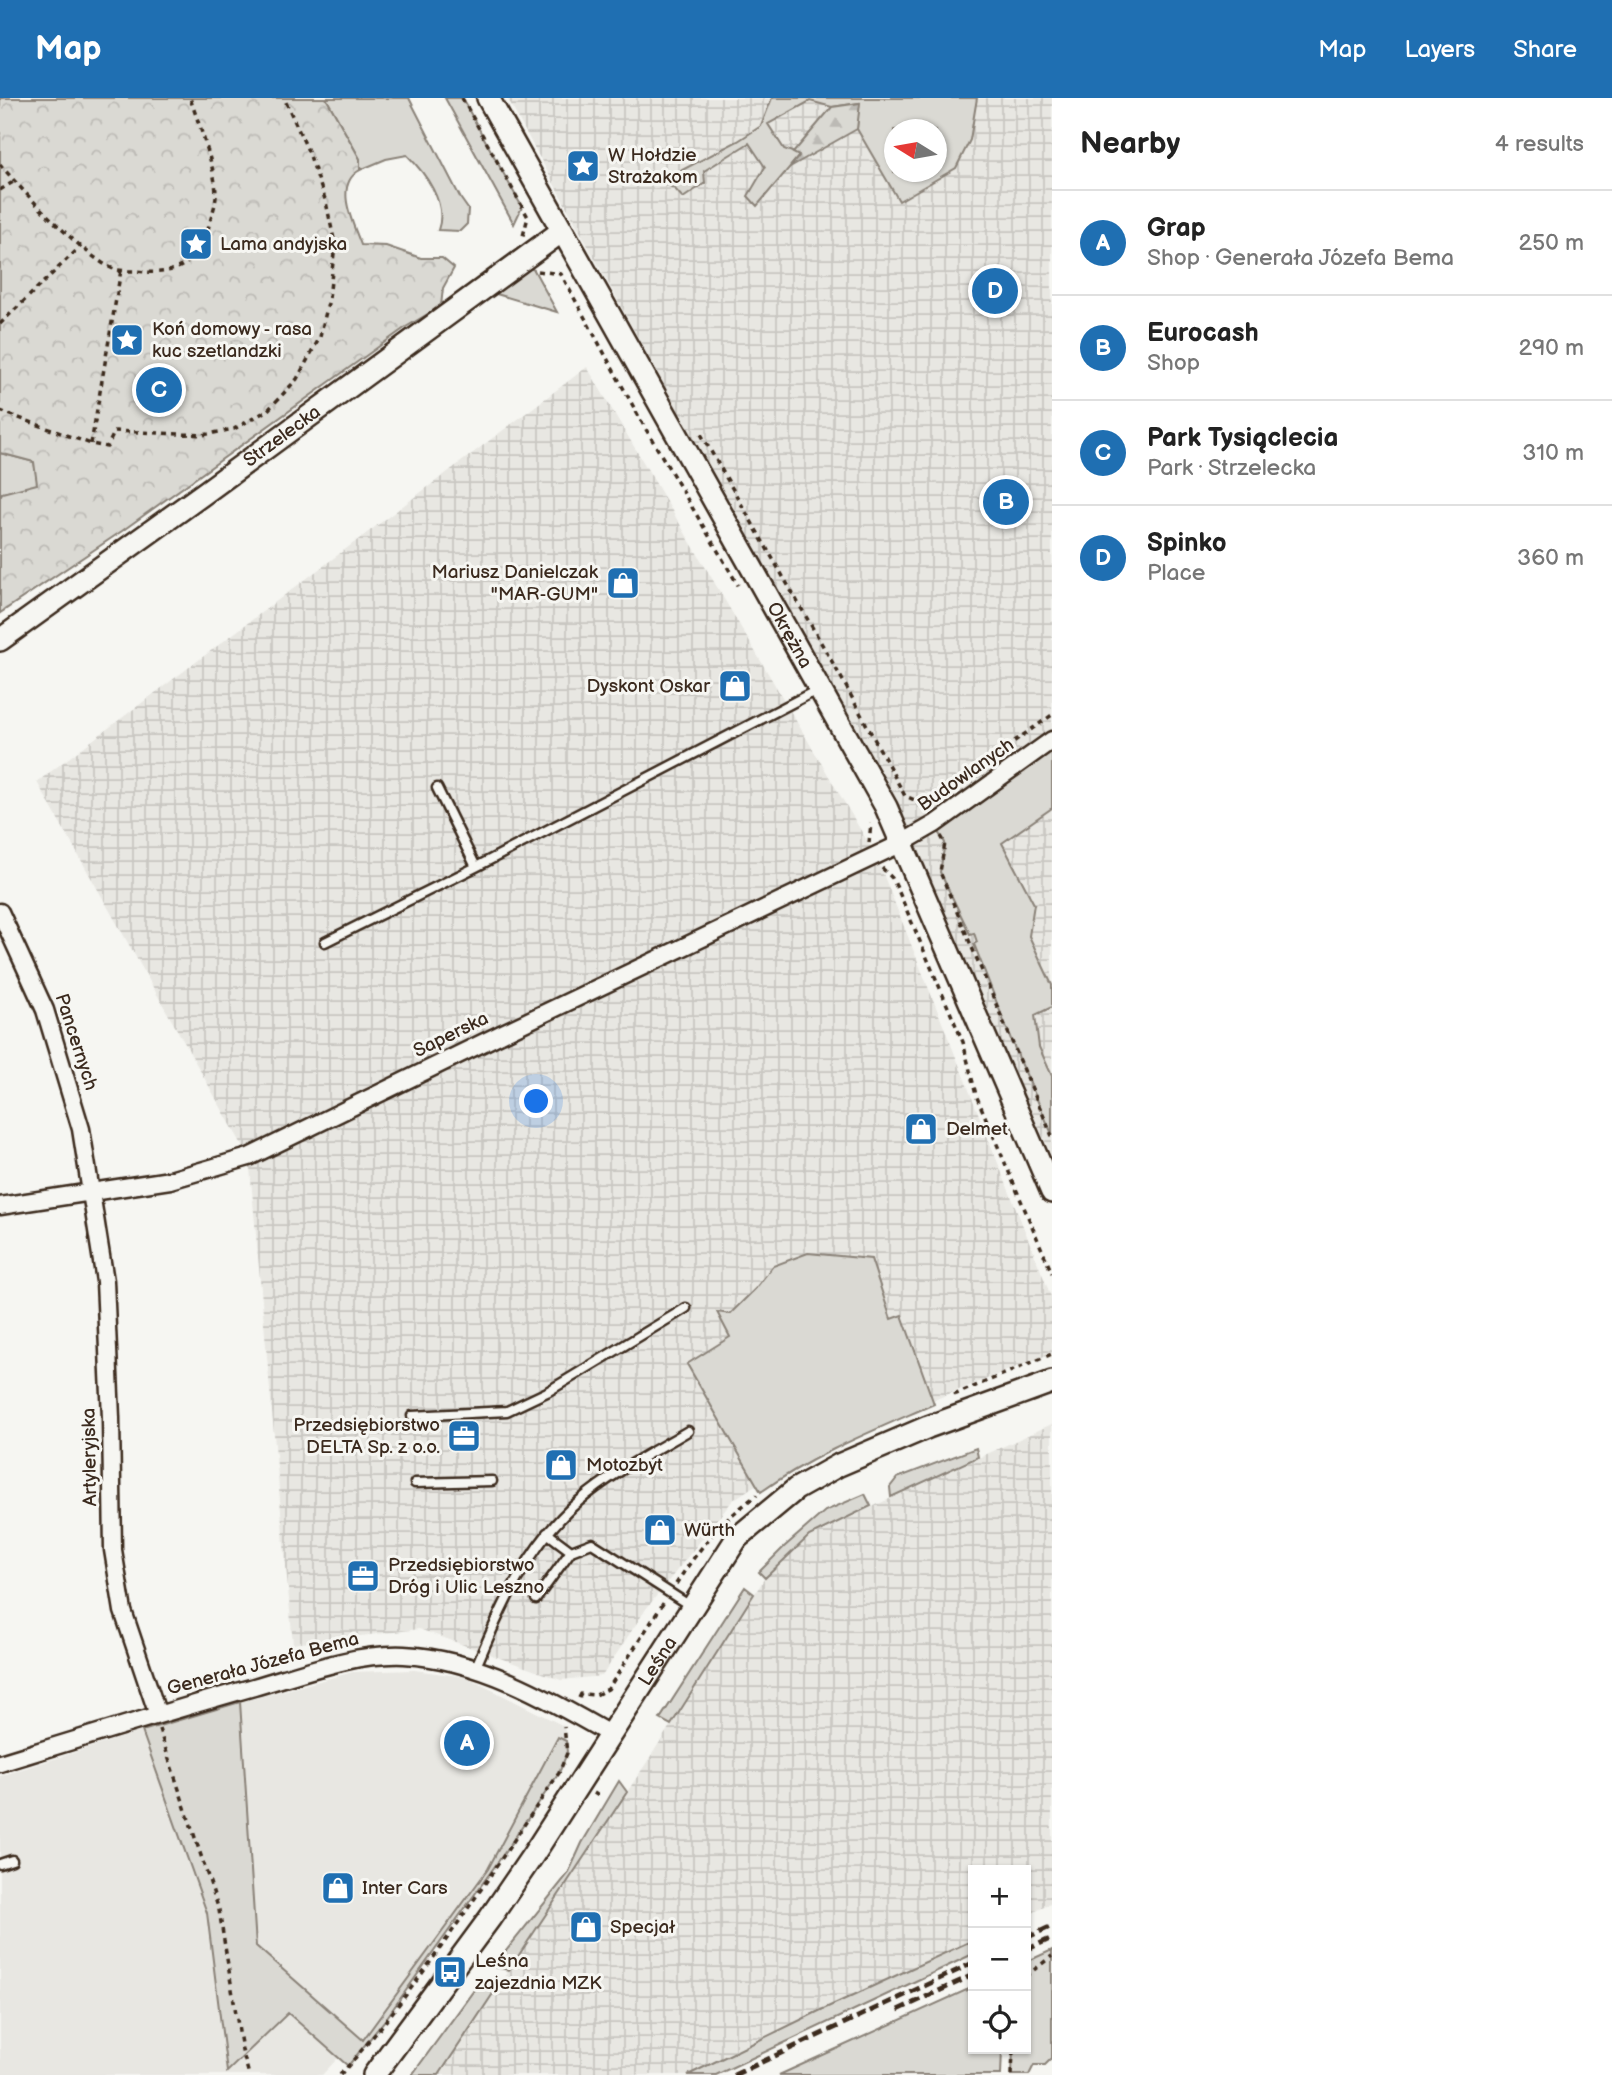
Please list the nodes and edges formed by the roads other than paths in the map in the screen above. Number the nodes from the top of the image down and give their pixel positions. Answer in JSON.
{"nodes":[{"id":1,"x":488,"y":98,"type":"edge"},
{"id":2,"x":562,"y":231,"type":"junction"},
{"id":3,"x":0,"y":640,"type":"edge"},
{"id":4,"x":820,"y":689,"type":"junction"},
{"id":5,"x":1052,"y":740,"type":"edge"},
{"id":6,"x":437,"y":788,"type":"dead end"},
{"id":7,"x":902,"y":843,"type":"junction"},
{"id":8,"x":476,"y":867,"type":"junction"},
{"id":9,"x":0,"y":912,"type":"edge"},
{"id":10,"x":325,"y":942,"type":"dead end"},
{"id":11,"x":1052,"y":1192,"type":"edge"},
{"id":12,"x":93,"y":1193,"type":"junction"},
{"id":13,"x":0,"y":1206,"type":"edge"},
{"id":14,"x":686,"y":1308,"type":"dead end"},
{"id":15,"x":1052,"y":1382,"type":"edge"},
{"id":16,"x":412,"y":1416,"type":"dead end"},
{"id":17,"x":688,"y":1432,"type":"dead end"},
{"id":18,"x":492,"y":1481,"type":"dead end"},
{"id":19,"x":415,"y":1483,"type":"dead end"},
{"id":20,"x":547,"y":1533,"type":"junction"},
{"id":21,"x":571,"y":1551,"type":"junction"},
{"id":22,"x":536,"y":1599,"type":"dead end"},
{"id":23,"x":692,"y":1607,"type":"junction"},
{"id":24,"x":475,"y":1669,"type":"junction"},
{"id":25,"x":158,"y":1715,"type":"junction"},
{"id":26,"x":611,"y":1735,"type":"junction"},
{"id":27,"x":0,"y":1763,"type":"edge"},
{"id":28,"x":12,"y":1860,"type":"dead end"},
{"id":29,"x":0,"y":1864,"type":"edge"},
{"id":30,"x":374,"y":2075,"type":"edge"}],
"edges":[{"from":1,"to":2,"type":"street","name":"Okrężna"},
{"from":2,"to":3,"type":"street","name":"Strzelecka"},
{"from":2,"to":4,"type":"street","name":"Okrężna"},
{"from":4,"to":7,"type":"street","name":"Okrężna"},
{"from":4,"to":8,"type":"lane"},
{"from":5,"to":7,"type":"street","name":"Budowlanych"},
{"from":6,"to":8,"type":"lane"},
{"from":7,"to":11,"type":"street","name":"Okrężna"},
{"from":7,"to":12,"type":"street","name":"Saperska"},
{"from":8,"to":10,"type":"lane"},
{"from":9,"to":12,"type":"street","name":"Pancernych"},
{"from":12,"to":13,"type":"street","name":"Saperska"},
{"from":12,"to":25,"type":"street","name":"Artyleryjska"},
{"from":14,"to":16,"type":"lane"},
{"from":15,"to":23,"type":"street","name":"Leśna"},
{"from":17,"to":20,"type":"lane"},
{"from":18,"to":19,"type":"lane"},
{"from":20,"to":21,"type":"lane"},
{"from":20,"to":24,"type":"lane"},
{"from":21,"to":22,"type":"lane"},
{"from":21,"to":23,"type":"lane"},
{"from":23,"to":26,"type":"street","name":"Leśna"},
{"from":24,"to":25,"type":"street","name":"Generała Józefa Bema"},
{"from":24,"to":26,"type":"street","name":"Generała Józefa Bema"},
{"from":25,"to":27,"type":"street","name":"Generała Józefa Bema"},
{"from":26,"to":30,"type":"street","name":"Leśna"},
{"from":28,"to":29,"type":"lane"}]}
